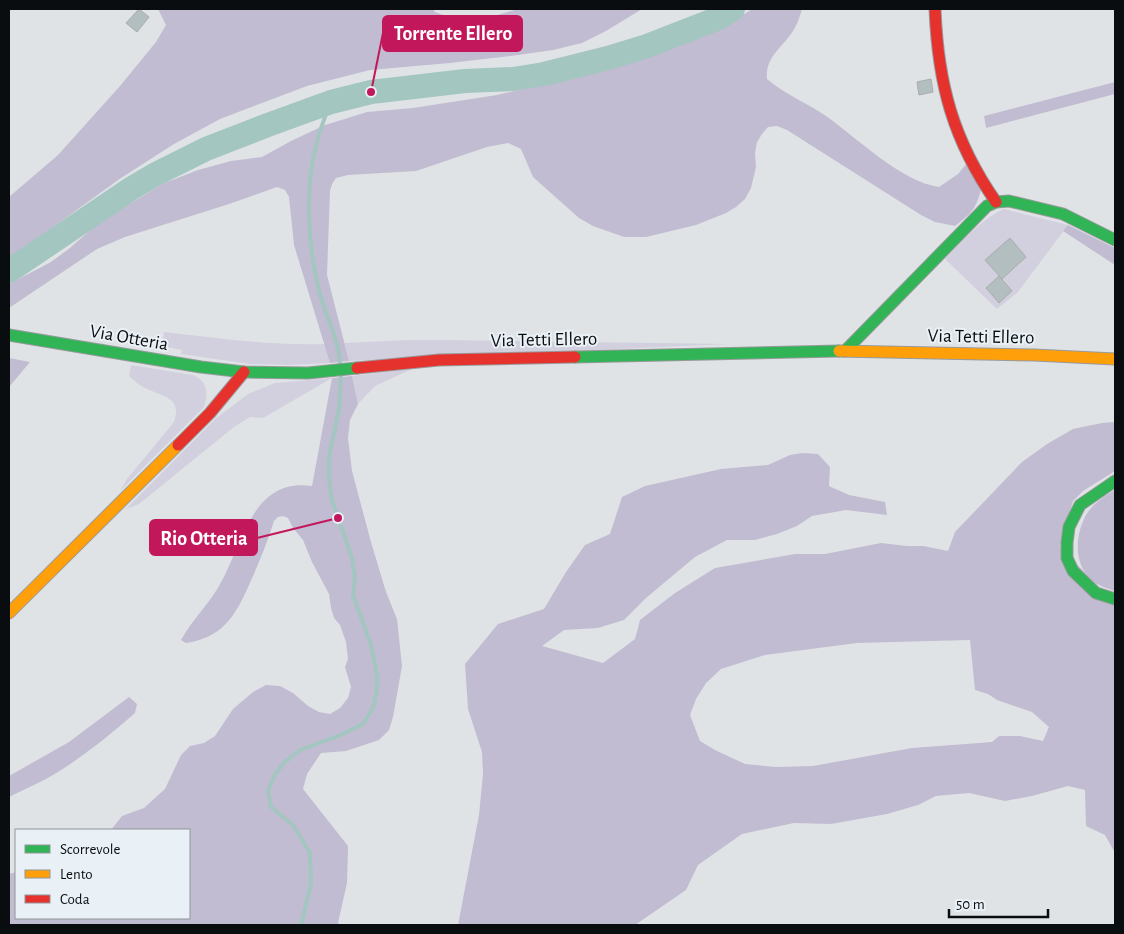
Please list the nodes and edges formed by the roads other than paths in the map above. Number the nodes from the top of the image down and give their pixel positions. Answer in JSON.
{"nodes":[{"id":1,"x":935,"y":9,"type":"edge"},
{"id":2,"x":996,"y":202,"type":"junction"},
{"id":3,"x":1115,"y":240,"type":"edge"},
{"id":4,"x":9,"y":335,"type":"edge"},
{"id":5,"x":845,"y":351,"type":"junction"},
{"id":6,"x":1115,"y":359,"type":"edge"},
{"id":7,"x":244,"y":372,"type":"junction"},
{"id":8,"x":1115,"y":482,"type":"edge"},
{"id":9,"x":1115,"y":599,"type":"edge"},
{"id":10,"x":9,"y":613,"type":"edge"}],
"edges":[{"from":1,"to":2,"type":"main road"},
{"from":2,"to":3,"type":"main road"},
{"from":2,"to":5,"type":"main road"},
{"from":4,"to":7,"type":"main road","name":"Via Otteria"},
{"from":5,"to":6,"type":"main road","name":"Via Tetti Ellero"},
{"from":5,"to":7,"type":"main road","name":"Via Tetti Ellero"},
{"from":7,"to":10,"type":"main road"},
{"from":8,"to":9,"type":"main road"}]}
